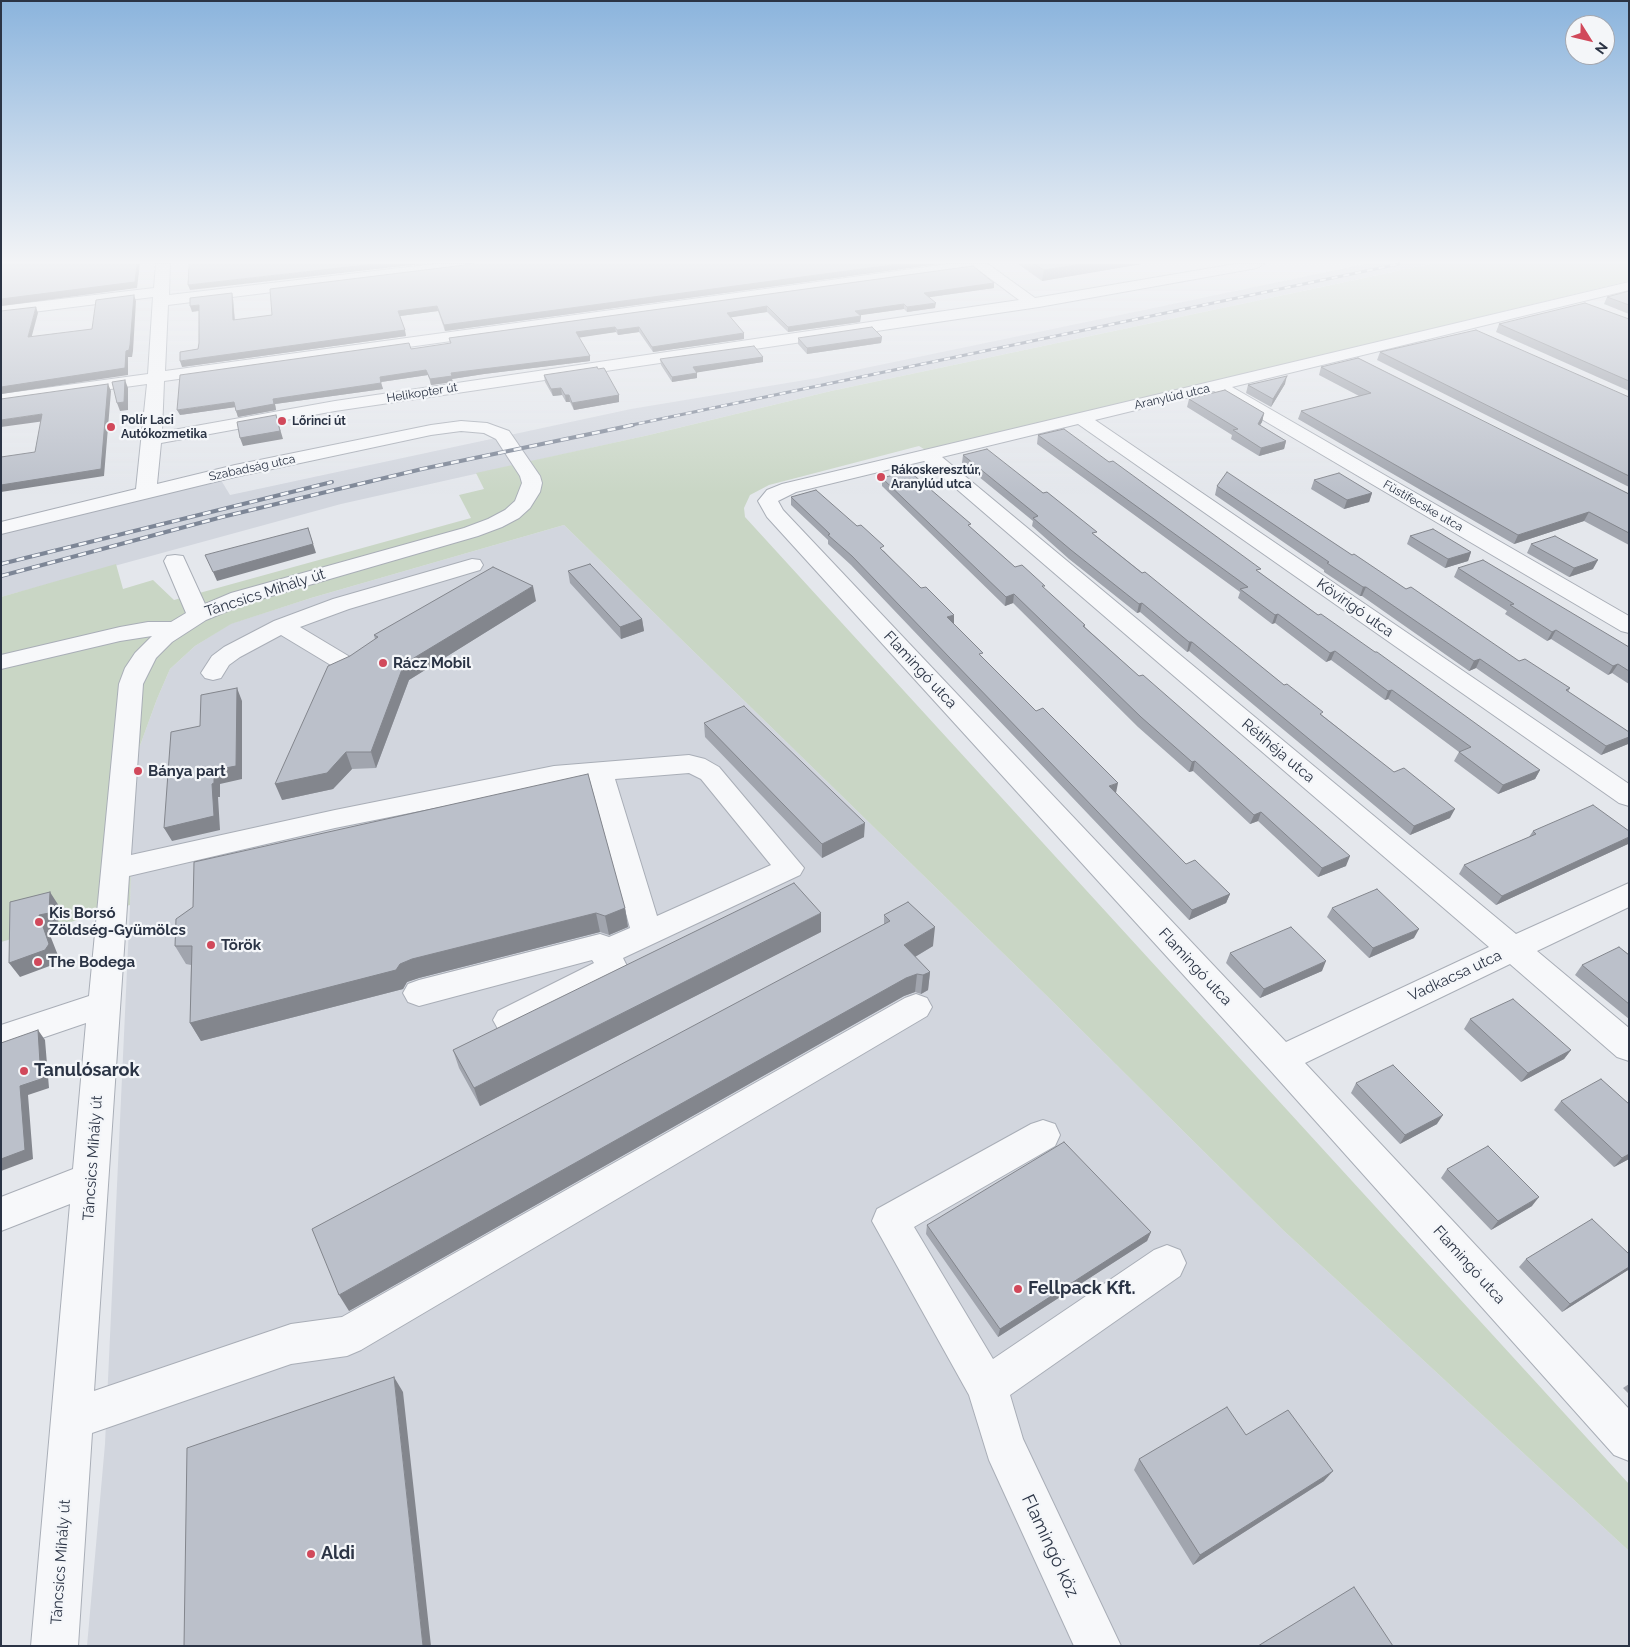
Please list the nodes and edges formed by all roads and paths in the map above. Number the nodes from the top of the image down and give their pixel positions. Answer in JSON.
{"nodes":[{"id":1,"x":158,"y":341,"type":"edge"},
{"id":2,"x":418,"y":341,"type":"edge"},
{"id":3,"x":776,"y":341,"type":"edge"},
{"id":4,"x":1398,"y":341,"type":"edge"},
{"id":5,"x":1348,"y":353,"type":"junction"},
{"id":6,"x":1374,"y":367,"type":"edge"},
{"id":7,"x":155,"y":377,"type":"junction"},
{"id":8,"x":1218,"y":386,"type":"junction"},
{"id":9,"x":1,"y":399,"type":"edge"},
{"id":10,"x":1081,"y":418,"type":"junction"},
{"id":11,"x":504,"y":435,"type":"joint"},
{"id":12,"x":151,"y":447,"type":"junction"},
{"id":13,"x":928,"y":455,"type":"junction"},
{"id":14,"x":235,"y":471,"type":"junction"},
{"id":15,"x":146,"y":491,"type":"junction"},
{"id":16,"x":774,"y":494,"type":"joint"},
{"id":17,"x":1,"y":528,"type":"edge"},
{"id":18,"x":175,"y":561,"type":"dead end"},
{"id":19,"x":472,"y":565,"type":"dead end"},
{"id":20,"x":306,"y":579,"type":"junction"},
{"id":21,"x":343,"y":605,"type":"junction"},
{"id":22,"x":185,"y":622,"type":"junction"},
{"id":23,"x":282,"y":626,"type":"junction"},
{"id":24,"x":1629,"y":626,"type":"edge"},
{"id":25,"x":1,"y":662,"type":"edge"},
{"id":26,"x":347,"y":665,"type":"edge"},
{"id":27,"x":213,"y":674,"type":"dead end"},
{"id":28,"x":600,"y":771,"type":"junction"},
{"id":29,"x":1629,"y":798,"type":"edge"},
{"id":30,"x":116,"y":869,"type":"junction"},
{"id":31,"x":1629,"y":894,"type":"edge"},
{"id":32,"x":647,"y":934,"type":"junction"},
{"id":33,"x":1513,"y":949,"type":"junction"},
{"id":34,"x":604,"y":953,"type":"junction"},
{"id":35,"x":419,"y":993,"type":"dead end"},
{"id":36,"x":104,"y":1004,"type":"junction"},
{"id":37,"x":916,"y":1007,"type":"dead end"},
{"id":38,"x":509,"y":1020,"type":"edge"},
{"id":39,"x":1,"y":1039,"type":"edge"},
{"id":40,"x":1629,"y":1047,"type":"edge"},
{"id":41,"x":1281,"y":1058,"type":"junction"},
{"id":42,"x":1043,"y":1135,"type":"dead end"},
{"id":43,"x":92,"y":1179,"type":"junction"},
{"id":44,"x":1,"y":1214,"type":"edge"},
{"id":45,"x":1167,"y":1262,"type":"dead end"},
{"id":46,"x":987,"y":1387,"type":"junction"},
{"id":47,"x":72,"y":1419,"type":"junction"},
{"id":48,"x":1629,"y":1440,"type":"edge"},
{"id":49,"x":54,"y":1646,"type":"edge"},
{"id":50,"x":1098,"y":1646,"type":"edge"}],
"edges":[{"from":1,"to":7,"type":"street"},
{"from":2,"to":7,"type":"street"},
{"from":3,"to":12,"type":"street","name":"Helikopter út"},
{"from":4,"to":5,"type":"street","name":"Aranylúd utca"},
{"from":5,"to":6,"type":"street"},
{"from":5,"to":8,"type":"street","name":"Aranylúd utca"},
{"from":7,"to":9,"type":"street"},
{"from":7,"to":12,"type":"street"},
{"from":8,"to":10,"type":"street","name":"Aranylúd utca"},
{"from":8,"to":24,"type":"street","name":"Füstifecske utca"},
{"from":10,"to":13,"type":"street","name":"Aranylúd utca"},
{"from":10,"to":29,"type":"street","name":"Kövirigó utca"},
{"from":11,"to":14,"type":"street","name":"Szabadság utca"},
{"from":11,"to":20,"type":"street","name":"Táncsics Mihály út"},
{"from":12,"to":14,"type":"street"},
{"from":12,"to":15,"type":"street"},
{"from":13,"to":16,"type":"street","name":"Aranylúd utca"},
{"from":13,"to":33,"type":"street","name":"Rétihéja utca"},
{"from":14,"to":15,"type":"street","name":"Szabadság utca"},
{"from":15,"to":17,"type":"street","name":"Szabadság utca"},
{"from":16,"to":41,"type":"street","name":"Flamingó utca"},
{"from":18,"to":22,"type":"street"},
{"from":19,"to":21,"type":"street"},
{"from":20,"to":21,"type":"street"},
{"from":20,"to":22,"type":"street","name":"Táncsics Mihály út"},
{"from":21,"to":23,"type":"street"},
{"from":22,"to":25,"type":"street"},
{"from":22,"to":30,"type":"street","name":"Táncsics Mihály út"},
{"from":23,"to":26,"type":"street"},
{"from":23,"to":27,"type":"street"},
{"from":28,"to":30,"type":"street"},
{"from":28,"to":32,"type":"street"},
{"from":28,"to":32,"type":"street"},
{"from":30,"to":36,"type":"street","name":"Táncsics Mihály út"},
{"from":31,"to":33,"type":"street","name":"Vadkacsa utca"},
{"from":32,"to":34,"type":"street"},
{"from":33,"to":40,"type":"street","name":"Rétihéja utca"},
{"from":33,"to":41,"type":"street","name":"Vadkacsa utca"},
{"from":34,"to":35,"type":"street"},
{"from":34,"to":38,"type":"street"},
{"from":36,"to":39,"type":"street"},
{"from":36,"to":43,"type":"street","name":"Táncsics Mihály út"},
{"from":37,"to":47,"type":"street"},
{"from":41,"to":48,"type":"street","name":"Flamingó utca"},
{"from":42,"to":46,"type":"street","name":"Flamingó köz"},
{"from":43,"to":44,"type":"street"},
{"from":43,"to":47,"type":"street","name":"Táncsics Mihály út"},
{"from":45,"to":46,"type":"street"},
{"from":46,"to":50,"type":"street","name":"Flamingó köz"},
{"from":47,"to":49,"type":"street","name":"Táncsics Mihály út"}]}
